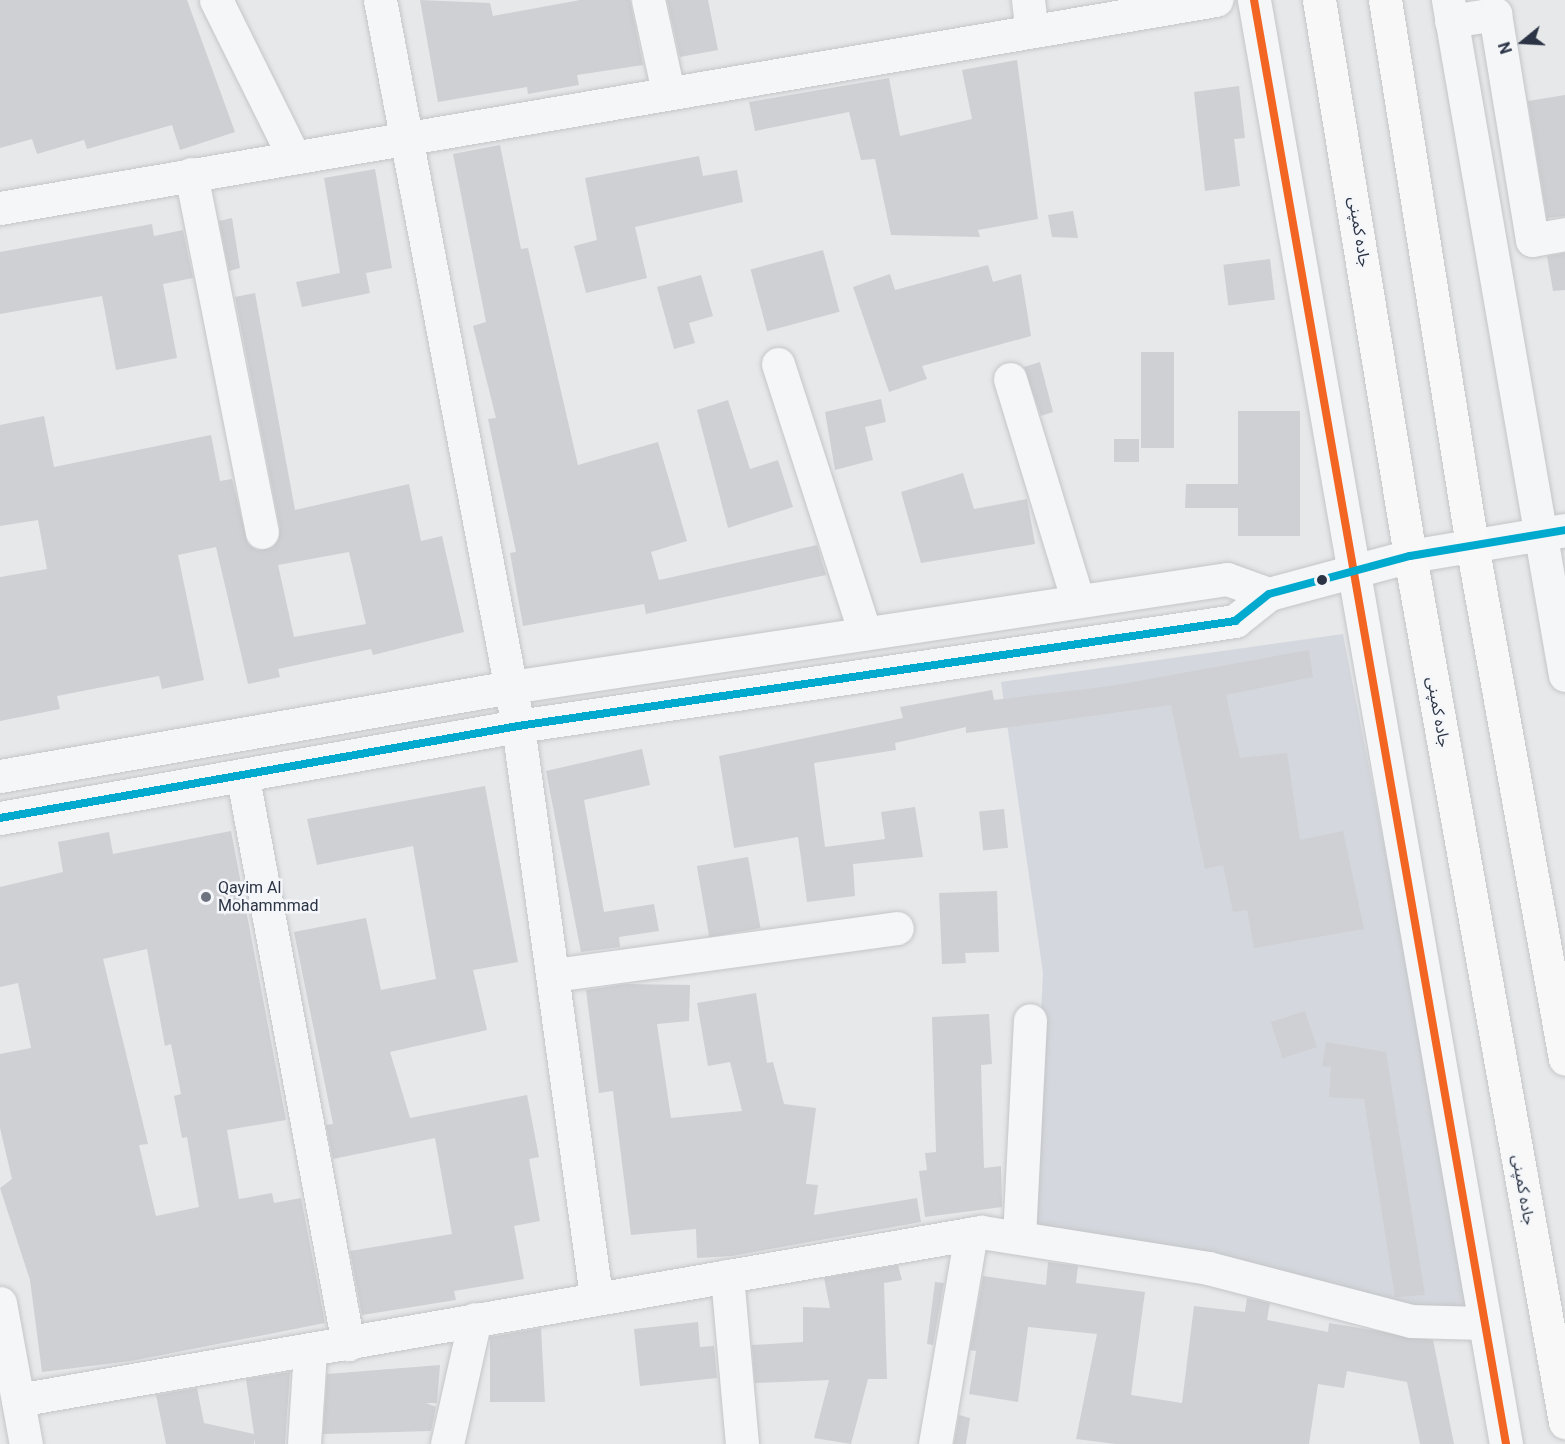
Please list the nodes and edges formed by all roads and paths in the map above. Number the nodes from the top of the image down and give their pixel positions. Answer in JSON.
{"nodes":[{"id":1,"x":216,"y":0,"type":"edge"},
{"id":2,"x":380,"y":0,"type":"edge"},
{"id":3,"x":648,"y":0,"type":"edge"},
{"id":4,"x":1216,"y":0,"type":"edge"},
{"id":5,"x":1254,"y":0,"type":"edge"},
{"id":6,"x":1319,"y":0,"type":"edge"},
{"id":7,"x":1385,"y":0,"type":"edge"},
{"id":8,"x":1450,"y":11,"type":"edge"},
{"id":9,"x":1030,"y":16,"type":"edge"},
{"id":10,"x":668,"y":92,"type":"junction"},
{"id":11,"x":404,"y":136,"type":"junction"},
{"id":12,"x":293,"y":155,"type":"junction"},
{"id":13,"x":191,"y":174,"type":"junction"},
{"id":14,"x":0,"y":208,"type":"edge"},
{"id":15,"x":1565,"y":234,"type":"edge"},
{"id":16,"x":778,"y":364,"type":"dead end"},
{"id":17,"x":1010,"y":379,"type":"dead end"},
{"id":18,"x":262,"y":532,"type":"dead end"},
{"id":19,"x":1553,"y":532,"type":"edge"},
{"id":20,"x":1472,"y":545,"type":"junction"},
{"id":21,"x":1410,"y":556,"type":"junction"},
{"id":22,"x":1357,"y":571,"type":"junction"},
{"id":23,"x":1269,"y":594,"type":"junction"},
{"id":24,"x":1078,"y":601,"type":"junction"},
{"id":25,"x":865,"y":633,"type":"junction"},
{"id":26,"x":1565,"y":675,"type":"edge"},
{"id":27,"x":511,"y":687,"type":"junction"},
{"id":28,"x":518,"y":726,"type":"junction"},
{"id":29,"x":0,"y":776,"type":"edge"},
{"id":30,"x":243,"y":778,"type":"junction"},
{"id":31,"x":0,"y":818,"type":"edge"},
{"id":32,"x":897,"y":928,"type":"dead end"},
{"id":33,"x":554,"y":975,"type":"junction"},
{"id":34,"x":1030,"y":1020,"type":"dead end"},
{"id":35,"x":1565,"y":1059,"type":"edge"},
{"id":36,"x":971,"y":1234,"type":"junction"},
{"id":37,"x":1018,"y":1237,"type":"junction"},
{"id":38,"x":727,"y":1276,"type":"junction"},
{"id":39,"x":596,"y":1296,"type":"junction"},
{"id":40,"x":0,"y":1303,"type":"edge"},
{"id":41,"x":475,"y":1319,"type":"junction"},
{"id":42,"x":1482,"y":1323,"type":"junction"},
{"id":43,"x":348,"y":1344,"type":"junction"},
{"id":44,"x":310,"y":1350,"type":"junction"},
{"id":45,"x":18,"y":1400,"type":"junction"},
{"id":46,"x":1565,"y":1422,"type":"edge"},
{"id":47,"x":26,"y":1444,"type":"edge"},
{"id":48,"x":304,"y":1444,"type":"edge"},
{"id":49,"x":447,"y":1444,"type":"edge"},
{"id":50,"x":742,"y":1444,"type":"edge"},
{"id":51,"x":935,"y":1444,"type":"edge"},
{"id":52,"x":1506,"y":1444,"type":"edge"}],
"edges":[{"from":1,"to":12,"type":"street"},
{"from":2,"to":11,"type":"street"},
{"from":3,"to":10,"type":"street"},
{"from":4,"to":9,"type":"street"},
{"from":5,"to":22,"type":"street"},
{"from":6,"to":21,"type":"highway","name":"جاده کمپنی"},
{"from":7,"to":20,"type":"highway"},
{"from":8,"to":15,"type":"street"},
{"from":8,"to":19,"type":"street"},
{"from":9,"to":10,"type":"street"},
{"from":10,"to":11,"type":"street"},
{"from":11,"to":12,"type":"street"},
{"from":11,"to":27,"type":"street"},
{"from":12,"to":13,"type":"street"},
{"from":13,"to":14,"type":"street"},
{"from":13,"to":18,"type":"street"},
{"from":16,"to":25,"type":"street"},
{"from":17,"to":24,"type":"street"},
{"from":19,"to":20,"type":"street"},
{"from":19,"to":26,"type":"street"},
{"from":20,"to":21,"type":"street"},
{"from":20,"to":35,"type":"highway"},
{"from":21,"to":22,"type":"street"},
{"from":21,"to":46,"type":"highway","name":"جاده کمپنی"},
{"from":22,"to":23,"type":"street"},
{"from":22,"to":42,"type":"street"},
{"from":23,"to":24,"type":"street"},
{"from":23,"to":28,"type":"street"},
{"from":24,"to":25,"type":"street"},
{"from":25,"to":27,"type":"street"},
{"from":27,"to":28,"type":"street"},
{"from":27,"to":29,"type":"street"},
{"from":28,"to":30,"type":"street"},
{"from":28,"to":33,"type":"street"},
{"from":30,"to":31,"type":"street"},
{"from":30,"to":43,"type":"street"},
{"from":32,"to":33,"type":"street"},
{"from":33,"to":39,"type":"street"},
{"from":34,"to":37,"type":"street"},
{"from":36,"to":37,"type":"street"},
{"from":36,"to":38,"type":"street"},
{"from":36,"to":51,"type":"street"},
{"from":37,"to":42,"type":"street"},
{"from":38,"to":39,"type":"street"},
{"from":38,"to":50,"type":"street"},
{"from":39,"to":41,"type":"street"},
{"from":40,"to":45,"type":"street"},
{"from":41,"to":43,"type":"street"},
{"from":41,"to":49,"type":"street"},
{"from":42,"to":52,"type":"street"},
{"from":43,"to":44,"type":"street"},
{"from":44,"to":45,"type":"street"},
{"from":44,"to":48,"type":"street"},
{"from":45,"to":47,"type":"street"}]}
